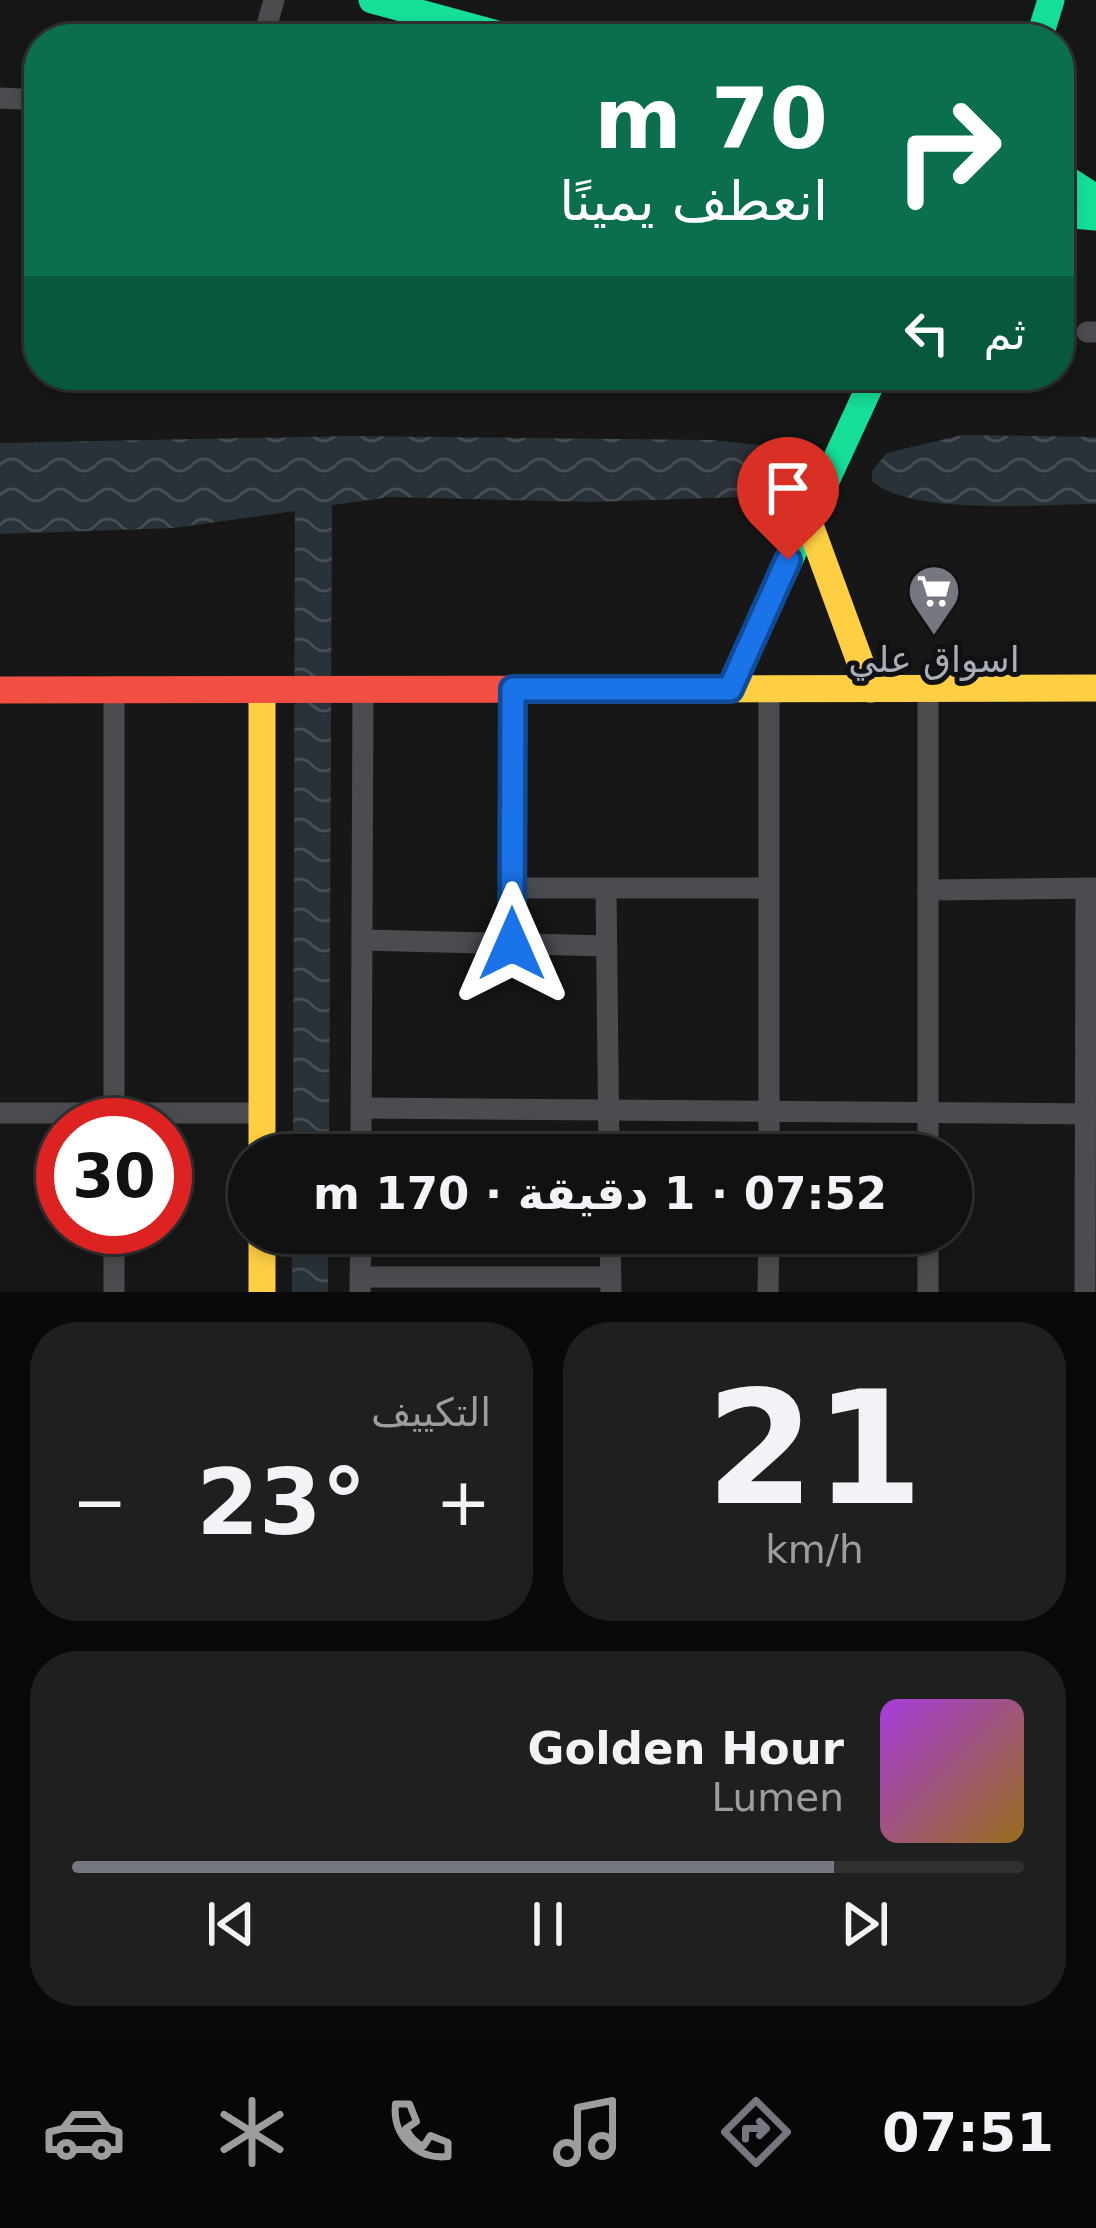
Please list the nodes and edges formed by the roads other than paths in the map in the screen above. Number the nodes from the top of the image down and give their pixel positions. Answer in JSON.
{"nodes":[{"id":1,"x":372,"y":0,"type":"edge"},
{"id":2,"x":461,"y":24,"type":"edge"},
{"id":3,"x":867,"y":390,"type":"edge"},
{"id":4,"x":807,"y":517,"type":"junction"},
{"id":5,"x":928,"y":688,"type":"junction"},
{"id":6,"x":1096,"y":688,"type":"edge"},
{"id":7,"x":113,"y":689,"type":"junction"},
{"id":8,"x":363,"y":689,"type":"junction"},
{"id":9,"x":513,"y":689,"type":"junction"},
{"id":10,"x":730,"y":689,"type":"junction"},
{"id":11,"x":769,"y":689,"type":"junction"},
{"id":12,"x":870,"y":689,"type":"junction"},
{"id":13,"x":0,"y":690,"type":"edge"},
{"id":14,"x":262,"y":690,"type":"junction"},
{"id":15,"x":512,"y":888,"type":"junction"},
{"id":16,"x":769,"y":888,"type":"junction"},
{"id":17,"x":1091,"y":888,"type":"edge"},
{"id":18,"x":606,"y":889,"type":"junction"},
{"id":19,"x":928,"y":890,"type":"junction"},
{"id":20,"x":362,"y":940,"type":"junction"},
{"id":21,"x":512,"y":944,"type":"junction"},
{"id":22,"x":607,"y":946,"type":"junction"},
{"id":23,"x":1091,"y":948,"type":"edge"},
{"id":24,"x":114,"y":1098,"type":"edge"},
{"id":25,"x":362,"y":1108,"type":"junction"},
{"id":26,"x":609,"y":1110,"type":"junction"},
{"id":27,"x":262,"y":1112,"type":"junction"},
{"id":28,"x":769,"y":1112,"type":"junction"},
{"id":29,"x":0,"y":1113,"type":"edge"},
{"id":30,"x":928,"y":1113,"type":"junction"},
{"id":31,"x":1091,"y":1114,"type":"edge"},
{"id":32,"x":36,"y":1115,"type":"edge"},
{"id":33,"x":192,"y":1115,"type":"edge"},
{"id":34,"x":262,"y":1134,"type":"edge"},
{"id":35,"x":361,"y":1134,"type":"edge"},
{"id":36,"x":609,"y":1134,"type":"edge"},
{"id":37,"x":769,"y":1134,"type":"edge"},
{"id":38,"x":928,"y":1134,"type":"edge"},
{"id":39,"x":113,"y":1254,"type":"edge"},
{"id":40,"x":262,"y":1254,"type":"edge"},
{"id":41,"x":361,"y":1254,"type":"edge"},
{"id":42,"x":769,"y":1254,"type":"edge"},
{"id":43,"x":928,"y":1254,"type":"edge"},
{"id":44,"x":360,"y":1284,"type":"edge"},
{"id":45,"x":610,"y":1284,"type":"edge"},
{"id":46,"x":524,"y":1285,"type":"edge"},
{"id":47,"x":113,"y":1292,"type":"edge"},
{"id":48,"x":262,"y":1292,"type":"edge"},
{"id":49,"x":769,"y":1292,"type":"edge"},
{"id":50,"x":928,"y":1292,"type":"edge"},
{"id":51,"x":1085,"y":1292,"type":"edge"}],
"edges":[{"from":1,"to":2,"type":"street"},
{"from":3,"to":4,"type":"street"},
{"from":4,"to":10,"type":"street"},
{"from":4,"to":12,"type":"street"},
{"from":5,"to":6,"type":"street"},
{"from":5,"to":12,"type":"street"},
{"from":5,"to":19,"type":"street"},
{"from":7,"to":13,"type":"street"},
{"from":7,"to":14,"type":"street"},
{"from":7,"to":24,"type":"street"},
{"from":8,"to":9,"type":"street"},
{"from":8,"to":14,"type":"street"},
{"from":8,"to":20,"type":"street"},
{"from":9,"to":10,"type":"street"},
{"from":9,"to":15,"type":"street"},
{"from":10,"to":11,"type":"street"},
{"from":11,"to":12,"type":"street"},
{"from":11,"to":16,"type":"street"},
{"from":14,"to":27,"type":"street"},
{"from":15,"to":18,"type":"street"},
{"from":15,"to":21,"type":"street"},
{"from":16,"to":18,"type":"street"},
{"from":16,"to":28,"type":"street"},
{"from":17,"to":19,"type":"street"},
{"from":17,"to":23,"type":"street"},
{"from":18,"to":22,"type":"street"},
{"from":19,"to":30,"type":"street"},
{"from":20,"to":21,"type":"street"},
{"from":20,"to":25,"type":"street"},
{"from":21,"to":22,"type":"street"},
{"from":22,"to":26,"type":"street"},
{"from":23,"to":31,"type":"street"},
{"from":25,"to":26,"type":"street"},
{"from":25,"to":35,"type":"street"},
{"from":26,"to":28,"type":"street"},
{"from":26,"to":36,"type":"street"},
{"from":27,"to":33,"type":"street"},
{"from":27,"to":34,"type":"street"},
{"from":28,"to":30,"type":"street"},
{"from":28,"to":37,"type":"street"},
{"from":29,"to":32,"type":"street"},
{"from":30,"to":31,"type":"street"},
{"from":30,"to":38,"type":"street"},
{"from":31,"to":51,"type":"street"},
{"from":39,"to":47,"type":"street"},
{"from":40,"to":48,"type":"street"},
{"from":41,"to":44,"type":"street"},
{"from":42,"to":49,"type":"street"},
{"from":43,"to":50,"type":"street"},
{"from":44,"to":46,"type":"street"},
{"from":45,"to":46,"type":"street"}]}
